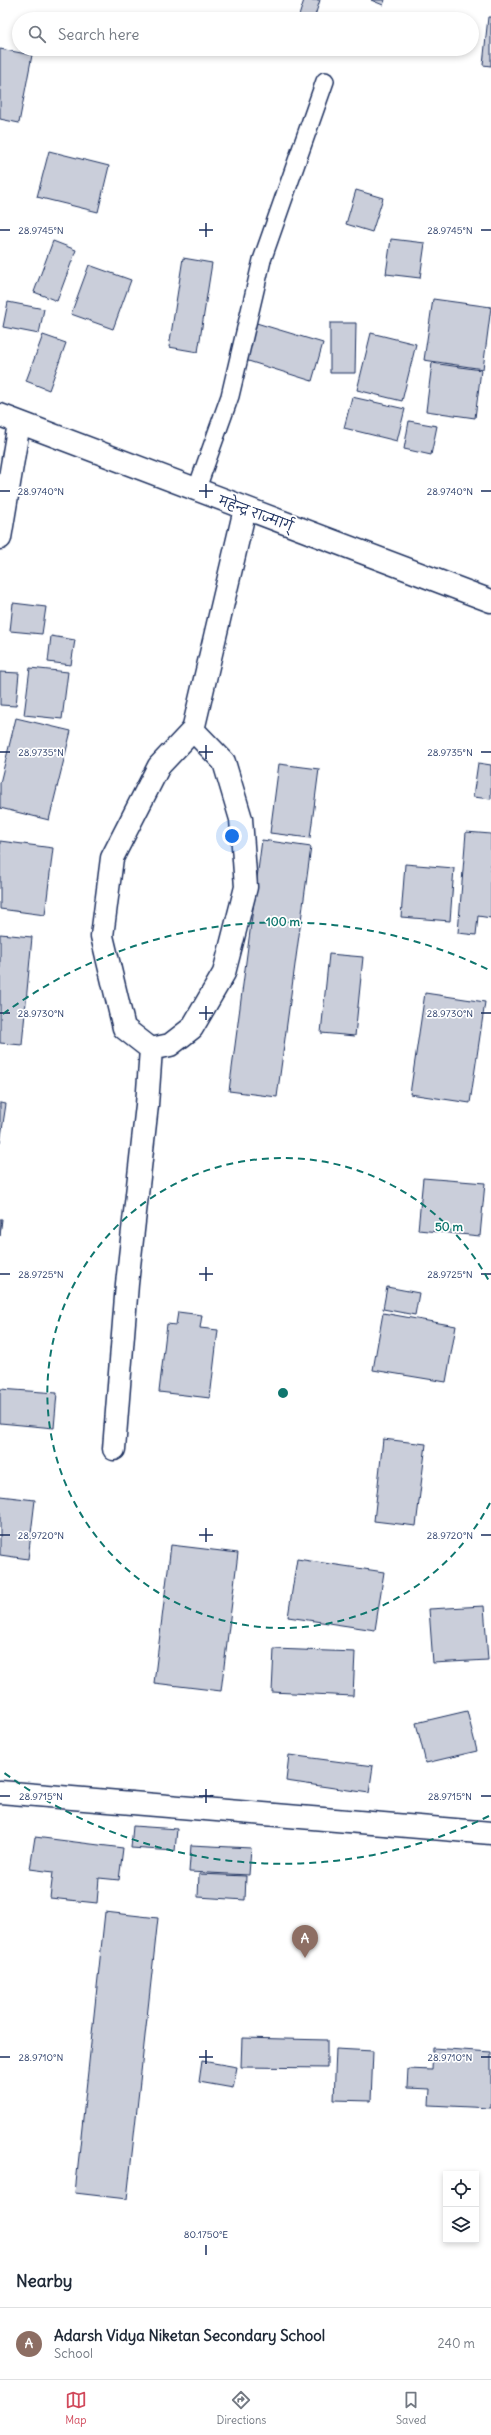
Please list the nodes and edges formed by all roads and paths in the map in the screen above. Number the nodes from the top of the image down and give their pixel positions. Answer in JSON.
{"nodes":[{"id":1,"x":325,"y":82,"type":"dead end"},
{"id":2,"x":10,"y":419,"type":"edge"},
{"id":3,"x":196,"y":491,"type":"junction"},
{"id":4,"x":245,"y":509,"type":"junction"},
{"id":5,"x":0,"y":538,"type":"edge"},
{"id":6,"x":491,"y":601,"type":"edge"},
{"id":7,"x":193,"y":730,"type":"junction"},
{"id":8,"x":151,"y":1049,"type":"junction"},
{"id":9,"x":114,"y":1449,"type":"dead end"},
{"id":10,"x":0,"y":1792,"type":"edge"},
{"id":11,"x":491,"y":1833,"type":"edge"}],
"edges":[{"from":1,"to":3,"type":"lane"},
{"from":2,"to":3,"type":"main road","name":"महेन्द्र राज्मार्ग्"},
{"from":2,"to":5,"type":"main road"},
{"from":3,"to":4,"type":"main road","name":"महेन्द्र राज्मार्ग्"},
{"from":4,"to":6,"type":"main road","name":"महेन्द्र राज्मार्ग्"},
{"from":4,"to":7,"type":"main road"},
{"from":7,"to":8,"type":"main road"},
{"from":7,"to":8,"type":"main road"},
{"from":8,"to":9,"type":"main road"},
{"from":10,"to":11,"type":"main road"}]}
